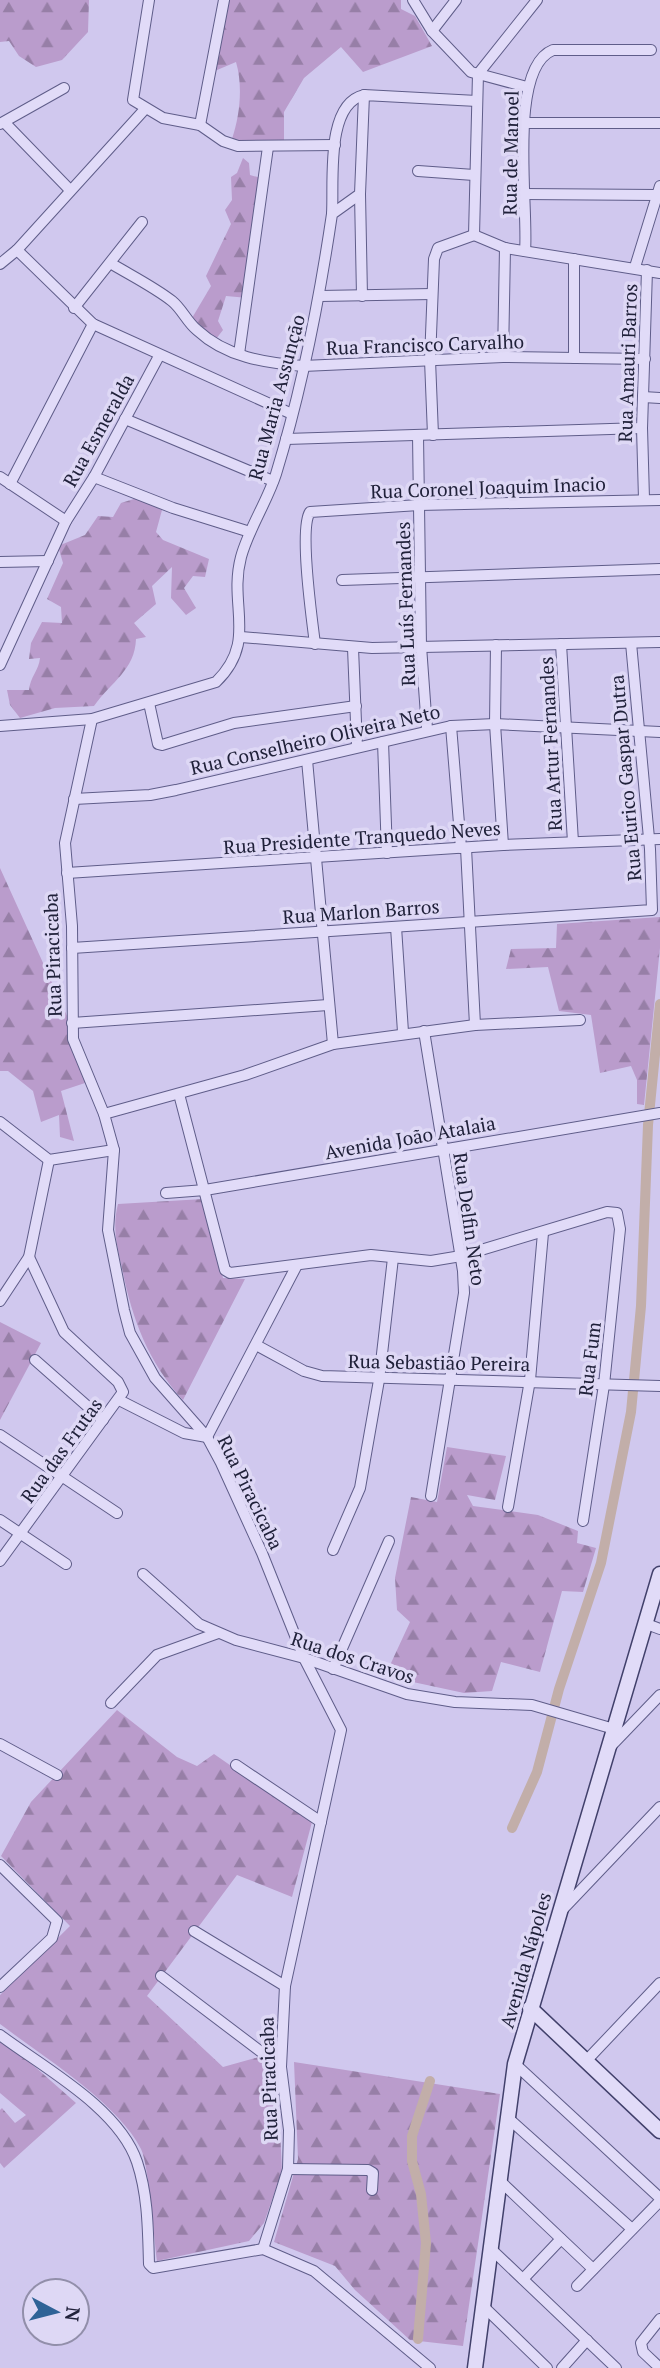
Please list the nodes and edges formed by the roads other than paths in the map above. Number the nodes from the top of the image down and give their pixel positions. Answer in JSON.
{"nodes":[{"id":1,"x":149,"y":0,"type":"edge"},
{"id":2,"x":224,"y":0,"type":"edge"},
{"id":3,"x":413,"y":0,"type":"edge"},
{"id":4,"x":456,"y":0,"type":"edge"},
{"id":5,"x":537,"y":0,"type":"edge"},
{"id":6,"x":432,"y":31,"type":"junction"},
{"id":7,"x":651,"y":50,"type":"dead end"},
{"id":8,"x":478,"y":74,"type":"junction"},
{"id":9,"x":527,"y":87,"type":"junction"},
{"id":10,"x":64,"y":88,"type":"dead end"},
{"id":11,"x":364,"y":95,"type":"junction"},
{"id":12,"x":477,"y":101,"type":"junction"},
{"id":13,"x":145,"y":109,"type":"junction"},
{"id":14,"x":3,"y":123,"type":"edge"},
{"id":15,"x":524,"y":123,"type":"junction"},
{"id":16,"x":660,"y":123,"type":"edge"},
{"id":17,"x":200,"y":125,"type":"junction"},
{"id":18,"x":335,"y":145,"type":"junction"},
{"id":19,"x":268,"y":147,"type":"junction"},
{"id":20,"x":418,"y":171,"type":"dead end"},
{"id":21,"x":474,"y":175,"type":"junction"},
{"id":22,"x":69,"y":189,"type":"junction"},
{"id":23,"x":658,"y":191,"type":"edge"},
{"id":24,"x":360,"y":194,"type":"junction"},
{"id":25,"x":524,"y":194,"type":"junction"},
{"id":26,"x":332,"y":214,"type":"junction"},
{"id":27,"x":142,"y":222,"type":"dead end"},
{"id":28,"x":474,"y":235,"type":"junction"},
{"id":29,"x":505,"y":248,"type":"junction"},
{"id":30,"x":17,"y":250,"type":"junction"},
{"id":31,"x":525,"y":251,"type":"junction"},
{"id":32,"x":574,"y":259,"type":"junction"},
{"id":33,"x":0,"y":264,"type":"edge"},
{"id":34,"x":112,"y":264,"type":"junction"},
{"id":35,"x":635,"y":267,"type":"junction"},
{"id":36,"x":647,"y":270,"type":"junction"},
{"id":37,"x":660,"y":273,"type":"edge"},
{"id":38,"x":432,"y":295,"type":"junction"},
{"id":39,"x":320,"y":296,"type":"junction"},
{"id":40,"x":362,"y":296,"type":"junction"},
{"id":41,"x":74,"y":308,"type":"junction"},
{"id":42,"x":93,"y":324,"type":"junction"},
{"id":43,"x":239,"y":354,"type":"junction"},
{"id":44,"x":159,"y":356,"type":"junction"},
{"id":45,"x":503,"y":357,"type":"junction"},
{"id":46,"x":574,"y":358,"type":"junction"},
{"id":47,"x":645,"y":359,"type":"junction"},
{"id":48,"x":430,"y":360,"type":"junction"},
{"id":49,"x":303,"y":366,"type":"junction"},
{"id":50,"x":643,"y":397,"type":"junction"},
{"id":51,"x":660,"y":398,"type":"edge"},
{"id":52,"x":292,"y":414,"type":"junction"},
{"id":53,"x":125,"y":419,"type":"junction"},
{"id":54,"x":642,"y":428,"type":"junction"},
{"id":55,"x":418,"y":435,"type":"junction"},
{"id":56,"x":433,"y":435,"type":"junction"},
{"id":57,"x":286,"y":439,"type":"junction"},
{"id":58,"x":0,"y":477,"type":"edge"},
{"id":59,"x":94,"y":477,"type":"junction"},
{"id":60,"x":273,"y":481,"type":"junction"},
{"id":61,"x":10,"y":484,"type":"junction"},
{"id":62,"x":644,"y":499,"type":"junction"},
{"id":63,"x":660,"y":500,"type":"edge"},
{"id":64,"x":419,"y":505,"type":"junction"},
{"id":65,"x":66,"y":520,"type":"junction"},
{"id":66,"x":250,"y":531,"type":"junction"},
{"id":67,"x":48,"y":561,"type":"junction"},
{"id":68,"x":0,"y":562,"type":"edge"},
{"id":69,"x":660,"y":569,"type":"edge"},
{"id":70,"x":421,"y":576,"type":"junction"},
{"id":71,"x":342,"y":580,"type":"dead end"},
{"id":72,"x":0,"y":632,"type":"edge"},
{"id":73,"x":14,"y":632,"type":"junction"},
{"id":74,"x":241,"y":638,"type":"junction"},
{"id":75,"x":660,"y":642,"type":"edge"},
{"id":76,"x":631,"y":643,"type":"junction"},
{"id":77,"x":315,"y":644,"type":"junction"},
{"id":78,"x":561,"y":644,"type":"junction"},
{"id":79,"x":496,"y":645,"type":"junction"},
{"id":80,"x":421,"y":646,"type":"junction"},
{"id":81,"x":353,"y":648,"type":"junction"},
{"id":82,"x":0,"y":665,"type":"edge"},
{"id":83,"x":149,"y":703,"type":"junction"},
{"id":84,"x":356,"y":706,"type":"junction"},
{"id":85,"x":92,"y":719,"type":"junction"},
{"id":86,"x":495,"y":724,"type":"junction"},
{"id":87,"x":0,"y":726,"type":"edge"},
{"id":88,"x":451,"y":726,"type":"junction"},
{"id":89,"x":565,"y":727,"type":"junction"},
{"id":90,"x":427,"y":729,"type":"junction"},
{"id":91,"x":639,"y":731,"type":"junction"},
{"id":92,"x":660,"y":732,"type":"edge"},
{"id":93,"x":383,"y":742,"type":"junction"},
{"id":94,"x":357,"y":747,"type":"junction"},
{"id":95,"x":307,"y":760,"type":"junction"},
{"id":96,"x":74,"y":799,"type":"junction"},
{"id":97,"x":654,"y":838,"type":"edge"},
{"id":98,"x":573,"y":842,"type":"junction"},
{"id":99,"x":503,"y":845,"type":"junction"},
{"id":100,"x":463,"y":848,"type":"junction"},
{"id":101,"x":387,"y":853,"type":"junction"},
{"id":102,"x":317,"y":856,"type":"junction"},
{"id":103,"x":67,"y":873,"type":"junction"},
{"id":104,"x":652,"y":910,"type":"joint"},
{"id":105,"x":468,"y":921,"type":"junction"},
{"id":106,"x":396,"y":927,"type":"junction"},
{"id":107,"x":321,"y":930,"type":"junction"},
{"id":108,"x":72,"y":948,"type":"junction"},
{"id":109,"x":328,"y":1005,"type":"junction"},
{"id":110,"x":580,"y":1020,"type":"dead end"},
{"id":111,"x":72,"y":1023,"type":"junction"},
{"id":112,"x":475,"y":1025,"type":"junction"},
{"id":113,"x":424,"y":1031,"type":"junction"},
{"id":114,"x":403,"y":1032,"type":"junction"},
{"id":115,"x":333,"y":1044,"type":"junction"},
{"id":116,"x":179,"y":1094,"type":"junction"},
{"id":117,"x":658,"y":1113,"type":"edge"},
{"id":118,"x":104,"y":1114,"type":"junction"},
{"id":119,"x":0,"y":1122,"type":"edge"},
{"id":120,"x":442,"y":1149,"type":"junction"},
{"id":121,"x":114,"y":1150,"type":"junction"},
{"id":122,"x":49,"y":1160,"type":"junction"},
{"id":123,"x":205,"y":1190,"type":"junction"},
{"id":124,"x":166,"y":1193,"type":"dead end"},
{"id":125,"x":543,"y":1233,"type":"junction"},
{"id":126,"x":461,"y":1256,"type":"junction"},
{"id":127,"x":29,"y":1257,"type":"junction"},
{"id":128,"x":393,"y":1258,"type":"junction"},
{"id":129,"x":297,"y":1265,"type":"junction"},
{"id":130,"x":0,"y":1301,"type":"edge"},
{"id":131,"x":256,"y":1345,"type":"junction"},
{"id":132,"x":35,"y":1360,"type":"dead end"},
{"id":133,"x":379,"y":1380,"type":"junction"},
{"id":134,"x":451,"y":1380,"type":"junction"},
{"id":135,"x":530,"y":1380,"type":"junction"},
{"id":136,"x":604,"y":1385,"type":"junction"},
{"id":137,"x":660,"y":1386,"type":"edge"},
{"id":138,"x":121,"y":1396,"type":"junction"},
{"id":139,"x":103,"y":1420,"type":"junction"},
{"id":140,"x":0,"y":1435,"type":"edge"},
{"id":141,"x":207,"y":1437,"type":"junction"},
{"id":142,"x":64,"y":1476,"type":"junction"},
{"id":143,"x":431,"y":1496,"type":"dead end"},
{"id":144,"x":508,"y":1507,"type":"dead end"},
{"id":145,"x":117,"y":1513,"type":"dead end"},
{"id":146,"x":0,"y":1520,"type":"edge"},
{"id":147,"x":583,"y":1521,"type":"dead end"},
{"id":148,"x":22,"y":1533,"type":"junction"},
{"id":149,"x":389,"y":1541,"type":"dead end"},
{"id":150,"x":333,"y":1550,"type":"dead end"},
{"id":151,"x":0,"y":1561,"type":"edge"},
{"id":152,"x":66,"y":1564,"type":"dead end"},
{"id":153,"x":143,"y":1574,"type":"dead end"},
{"id":154,"x":660,"y":1574,"type":"edge"},
{"id":155,"x":644,"y":1623,"type":"junction"},
{"id":156,"x":660,"y":1629,"type":"edge"},
{"id":157,"x":218,"y":1633,"type":"junction"},
{"id":158,"x":304,"y":1658,"type":"junction"},
{"id":159,"x":333,"y":1669,"type":"junction"},
{"id":160,"x":660,"y":1695,"type":"edge"},
{"id":161,"x":111,"y":1703,"type":"dead end"},
{"id":162,"x":614,"y":1729,"type":"junction"},
{"id":163,"x":0,"y":1744,"type":"edge"},
{"id":164,"x":608,"y":1749,"type":"junction"},
{"id":165,"x":236,"y":1765,"type":"dead end"},
{"id":166,"x":57,"y":1775,"type":"dead end"},
{"id":167,"x":660,"y":1807,"type":"edge"},
{"id":168,"x":321,"y":1822,"type":"junction"},
{"id":169,"x":0,"y":1865,"type":"edge"},
{"id":170,"x":558,"y":1914,"type":"junction"},
{"id":171,"x":194,"y":1931,"type":"dead end"},
{"id":172,"x":161,"y":1976,"type":"dead end"},
{"id":173,"x":660,"y":1983,"type":"edge"},
{"id":174,"x":285,"y":1986,"type":"junction"},
{"id":175,"x":0,"y":1987,"type":"edge"},
{"id":176,"x":530,"y":2008,"type":"junction"},
{"id":177,"x":0,"y":2035,"type":"edge"},
{"id":178,"x":586,"y":2061,"type":"junction"},
{"id":179,"x":515,"y":2064,"type":"junction"},
{"id":180,"x":281,"y":2067,"type":"junction"},
{"id":181,"x":508,"y":2118,"type":"junction"},
{"id":182,"x":659,"y":2127,"type":"edge"},
{"id":183,"x":288,"y":2169,"type":"junction"},
{"id":184,"x":499,"y":2180,"type":"junction"},
{"id":185,"x":372,"y":2190,"type":"dead end"},
{"id":186,"x":660,"y":2199,"type":"edge"},
{"id":187,"x":632,"y":2229,"type":"junction"},
{"id":188,"x":561,"y":2239,"type":"junction"},
{"id":189,"x":490,"y":2248,"type":"junction"},
{"id":190,"x":263,"y":2249,"type":"junction"},
{"id":191,"x":593,"y":2269,"type":"junction"},
{"id":192,"x":523,"y":2279,"type":"junction"},
{"id":193,"x":577,"y":2286,"type":"dead end"},
{"id":194,"x":483,"y":2306,"type":"junction"},
{"id":195,"x":660,"y":2319,"type":"edge"},
{"id":196,"x":587,"y":2340,"type":"junction"},
{"id":197,"x":430,"y":2368,"type":"edge"},
{"id":198,"x":475,"y":2368,"type":"edge"},
{"id":199,"x":547,"y":2368,"type":"edge"},
{"id":200,"x":562,"y":2368,"type":"edge"},
{"id":201,"x":617,"y":2368,"type":"edge"},
{"id":202,"x":660,"y":2368,"type":"edge"}],
"edges":[{"from":1,"to":13,"type":"street"},
{"from":2,"to":17,"type":"street"},
{"from":3,"to":6,"type":"street"},
{"from":4,"to":6,"type":"street"},
{"from":5,"to":8,"type":"street"},
{"from":6,"to":8,"type":"street"},
{"from":7,"to":9,"type":"street","name":"Rua de Manoel"},
{"from":8,"to":9,"type":"street"},
{"from":8,"to":12,"type":"street"},
{"from":9,"to":15,"type":"street","name":"Rua de Manoel"},
{"from":10,"to":14,"type":"street"},
{"from":11,"to":12,"type":"street"},
{"from":11,"to":18,"type":"street","name":"Rua Maria Assunção"},
{"from":11,"to":24,"type":"street"},
{"from":12,"to":21,"type":"street"},
{"from":13,"to":17,"type":"street"},
{"from":13,"to":22,"type":"street"},
{"from":14,"to":22,"type":"street"},
{"from":15,"to":16,"type":"street"},
{"from":15,"to":25,"type":"street","name":"Rua de Manoel"},
{"from":17,"to":19,"type":"street"},
{"from":18,"to":19,"type":"street"},
{"from":18,"to":26,"type":"street","name":"Rua Maria Assunção"},
{"from":19,"to":43,"type":"street"},
{"from":20,"to":21,"type":"street"},
{"from":21,"to":28,"type":"street"},
{"from":22,"to":30,"type":"street"},
{"from":23,"to":25,"type":"street"},
{"from":23,"to":35,"type":"street","name":"Rua Amauri Barros"},
{"from":24,"to":26,"type":"street"},
{"from":24,"to":40,"type":"street"},
{"from":25,"to":31,"type":"street","name":"Rua de Manoel"},
{"from":26,"to":39,"type":"street","name":"Rua Maria Assunção"},
{"from":27,"to":34,"type":"street"},
{"from":28,"to":29,"type":"street"},
{"from":28,"to":38,"type":"street"},
{"from":29,"to":31,"type":"street"},
{"from":29,"to":45,"type":"street"},
{"from":30,"to":33,"type":"street"},
{"from":30,"to":41,"type":"street"},
{"from":31,"to":32,"type":"street"},
{"from":32,"to":35,"type":"street"},
{"from":32,"to":46,"type":"street"},
{"from":34,"to":41,"type":"street"},
{"from":34,"to":43,"type":"street","name":"Rua Francisco Carvalho"},
{"from":35,"to":36,"type":"street"},
{"from":36,"to":37,"type":"street"},
{"from":36,"to":47,"type":"street","name":"Rua Amauri Barros"},
{"from":38,"to":40,"type":"street"},
{"from":38,"to":48,"type":"street"},
{"from":39,"to":40,"type":"street"},
{"from":39,"to":49,"type":"street","name":"Rua Maria Assunção"},
{"from":41,"to":42,"type":"street"},
{"from":42,"to":44,"type":"street"},
{"from":42,"to":61,"type":"street"},
{"from":43,"to":49,"type":"street","name":"Rua Francisco Carvalho"},
{"from":44,"to":52,"type":"street"},
{"from":44,"to":53,"type":"street","name":"Rua Esmeralda"},
{"from":45,"to":46,"type":"street","name":"Rua Francisco Carvalho"},
{"from":45,"to":48,"type":"street","name":"Rua Francisco Carvalho"},
{"from":46,"to":47,"type":"street","name":"Rua Francisco Carvalho"},
{"from":47,"to":50,"type":"street","name":"Rua Amauri Barros"},
{"from":48,"to":49,"type":"street","name":"Rua Francisco Carvalho"},
{"from":48,"to":56,"type":"street"},
{"from":49,"to":52,"type":"street","name":"Rua Maria Assunção"},
{"from":50,"to":51,"type":"street"},
{"from":50,"to":54,"type":"street","name":"Rua Amauri Barros"},
{"from":52,"to":57,"type":"street","name":"Rua Maria Assunção"},
{"from":53,"to":59,"type":"street","name":"Rua Esmeralda"},
{"from":53,"to":60,"type":"street"},
{"from":54,"to":56,"type":"street"},
{"from":54,"to":62,"type":"street","name":"Rua Amauri Barros"},
{"from":55,"to":56,"type":"street"},
{"from":55,"to":57,"type":"street"},
{"from":55,"to":64,"type":"street","name":"Rua Luís Fernandes"},
{"from":57,"to":60,"type":"street","name":"Rua Maria Assunção"},
{"from":58,"to":61,"type":"street"},
{"from":59,"to":65,"type":"street","name":"Rua Esmeralda"},
{"from":59,"to":66,"type":"street"},
{"from":60,"to":66,"type":"street","name":"Rua Maria Assunção"},
{"from":61,"to":65,"type":"street"},
{"from":62,"to":63,"type":"street","name":"Rua Coronel Joaquim Inacio"},
{"from":62,"to":64,"type":"street","name":"Rua Coronel Joaquim Inacio"},
{"from":64,"to":70,"type":"street","name":"Rua Luís Fernandes"},
{"from":64,"to":77,"type":"street","name":"Rua Coronel Joaquim Inacio"},
{"from":65,"to":67,"type":"street","name":"Rua Esmeralda"},
{"from":66,"to":74,"type":"street","name":"Rua Maria Assunção"},
{"from":67,"to":68,"type":"street"},
{"from":67,"to":73,"type":"street","name":"Rua Esmeralda"},
{"from":69,"to":70,"type":"street"},
{"from":70,"to":71,"type":"street"},
{"from":70,"to":80,"type":"street","name":"Rua Luís Fernandes"},
{"from":72,"to":73,"type":"street"},
{"from":73,"to":82,"type":"street","name":"Rua Esmeralda"},
{"from":74,"to":77,"type":"street"},
{"from":74,"to":83,"type":"street","name":"Rua Maria Assunção"},
{"from":75,"to":76,"type":"street"},
{"from":76,"to":78,"type":"street"},
{"from":76,"to":91,"type":"street","name":"Rua Eurico Gaspar Dutra"},
{"from":77,"to":81,"type":"street"},
{"from":78,"to":79,"type":"street"},
{"from":78,"to":89,"type":"street","name":"Rua Artur Fernandes"},
{"from":79,"to":80,"type":"street"},
{"from":79,"to":86,"type":"street"},
{"from":80,"to":81,"type":"street"},
{"from":80,"to":90,"type":"street","name":"Rua Luís Fernandes"},
{"from":81,"to":84,"type":"street"},
{"from":83,"to":84,"type":"street"},
{"from":83,"to":85,"type":"street","name":"Rua Maria Assunção"},
{"from":84,"to":94,"type":"street"},
{"from":85,"to":87,"type":"street","name":"Rua Maria Assunção"},
{"from":85,"to":96,"type":"street","name":"Rua Piracicaba"},
{"from":86,"to":88,"type":"street","name":"Rua Conselheiro Oliveira Neto"},
{"from":86,"to":89,"type":"street","name":"Rua Conselheiro Oliveira Neto"},
{"from":86,"to":99,"type":"street"},
{"from":88,"to":90,"type":"street","name":"Rua Conselheiro Oliveira Neto"},
{"from":88,"to":100,"type":"street"},
{"from":89,"to":91,"type":"street","name":"Rua Conselheiro Oliveira Neto"},
{"from":89,"to":98,"type":"street","name":"Rua Artur Fernandes"},
{"from":90,"to":93,"type":"street","name":"Rua Conselheiro Oliveira Neto"},
{"from":91,"to":92,"type":"street","name":"Rua Conselheiro Oliveira Neto"},
{"from":91,"to":97,"type":"street","name":"Rua Eurico Gaspar Dutra"},
{"from":93,"to":94,"type":"street","name":"Rua Conselheiro Oliveira Neto"},
{"from":93,"to":101,"type":"street"},
{"from":94,"to":95,"type":"street","name":"Rua Conselheiro Oliveira Neto"},
{"from":95,"to":96,"type":"street","name":"Rua Conselheiro Oliveira Neto"},
{"from":95,"to":102,"type":"street"},
{"from":96,"to":103,"type":"street","name":"Rua Piracicaba"},
{"from":97,"to":98,"type":"street","name":"Rua Presidente Tranquedo Neves"},
{"from":97,"to":104,"type":"street","name":"Rua Eurico Gaspar Dutra"},
{"from":98,"to":99,"type":"street","name":"Rua Presidente Tranquedo Neves"},
{"from":99,"to":100,"type":"street","name":"Rua Presidente Tranquedo Neves"},
{"from":100,"to":101,"type":"street","name":"Rua Presidente Tranquedo Neves"},
{"from":100,"to":105,"type":"street"},
{"from":101,"to":102,"type":"street","name":"Rua Presidente Tranquedo Neves"},
{"from":102,"to":103,"type":"street","name":"Rua Presidente Tranquedo Neves"},
{"from":102,"to":107,"type":"street"},
{"from":103,"to":108,"type":"street","name":"Rua Piracicaba"},
{"from":104,"to":105,"type":"street","name":"Rua Marlon Barros"},
{"from":105,"to":106,"type":"street","name":"Rua Marlon Barros"},
{"from":105,"to":112,"type":"street"},
{"from":106,"to":107,"type":"street","name":"Rua Marlon Barros"},
{"from":106,"to":114,"type":"street"},
{"from":107,"to":108,"type":"street","name":"Rua Marlon Barros"},
{"from":107,"to":109,"type":"street"},
{"from":108,"to":111,"type":"street","name":"Rua Piracicaba"},
{"from":109,"to":111,"type":"street"},
{"from":109,"to":115,"type":"street"},
{"from":110,"to":112,"type":"street"},
{"from":111,"to":118,"type":"street","name":"Rua Piracicaba"},
{"from":112,"to":113,"type":"street"},
{"from":113,"to":114,"type":"street"},
{"from":113,"to":120,"type":"street","name":"Rua Delfin Neto"},
{"from":114,"to":115,"type":"street"},
{"from":115,"to":116,"type":"street"},
{"from":116,"to":118,"type":"street"},
{"from":116,"to":123,"type":"street"},
{"from":117,"to":120,"type":"street","name":"Avenida João Atalaia"},
{"from":118,"to":121,"type":"street","name":"Rua Piracicaba"},
{"from":119,"to":122,"type":"street"},
{"from":120,"to":123,"type":"street","name":"Avenida João Atalaia"},
{"from":120,"to":126,"type":"street","name":"Rua Delfin Neto"},
{"from":121,"to":122,"type":"street"},
{"from":121,"to":141,"type":"street","name":"Rua Piracicaba"},
{"from":122,"to":127,"type":"street"},
{"from":123,"to":124,"type":"street","name":"Avenida João Atalaia"},
{"from":123,"to":129,"type":"street"},
{"from":125,"to":126,"type":"street"},
{"from":125,"to":135,"type":"street"},
{"from":125,"to":136,"type":"street","name":"Rua Fum"},
{"from":126,"to":128,"type":"street"},
{"from":126,"to":134,"type":"street","name":"Rua Delfin Neto"},
{"from":127,"to":130,"type":"street"},
{"from":127,"to":138,"type":"street"},
{"from":128,"to":129,"type":"street"},
{"from":128,"to":133,"type":"street"},
{"from":129,"to":131,"type":"street"},
{"from":131,"to":133,"type":"street","name":"Rua Sebastião Pereira"},
{"from":131,"to":141,"type":"street"},
{"from":132,"to":139,"type":"street"},
{"from":133,"to":134,"type":"street","name":"Rua Sebastião Pereira"},
{"from":133,"to":150,"type":"street"},
{"from":134,"to":135,"type":"street","name":"Rua Sebastião Pereira"},
{"from":134,"to":143,"type":"street","name":"Rua Delfin Neto"},
{"from":135,"to":136,"type":"street","name":"Rua Sebastião Pereira"},
{"from":135,"to":144,"type":"street"},
{"from":136,"to":137,"type":"street","name":"Rua Sebastião Pereira"},
{"from":136,"to":147,"type":"street","name":"Rua Fum"},
{"from":138,"to":139,"type":"street","name":"Rua das Frutas"},
{"from":138,"to":141,"type":"street"},
{"from":139,"to":142,"type":"street","name":"Rua das Frutas"},
{"from":140,"to":142,"type":"street"},
{"from":141,"to":158,"type":"street","name":"Rua Piracicaba"},
{"from":142,"to":145,"type":"street"},
{"from":142,"to":148,"type":"street","name":"Rua das Frutas"},
{"from":146,"to":148,"type":"street"},
{"from":148,"to":151,"type":"street","name":"Rua das Frutas"},
{"from":148,"to":152,"type":"street"},
{"from":149,"to":159,"type":"street"},
{"from":153,"to":157,"type":"street","name":"Rua dos Cravos"},
{"from":154,"to":155,"type":"main road","name":"Avenida Nápoles"},
{"from":155,"to":156,"type":"street"},
{"from":155,"to":162,"type":"main road","name":"Avenida Nápoles"},
{"from":157,"to":158,"type":"street","name":"Rua dos Cravos"},
{"from":157,"to":161,"type":"street"},
{"from":158,"to":159,"type":"street","name":"Rua dos Cravos"},
{"from":158,"to":168,"type":"street","name":"Rua Piracicaba"},
{"from":159,"to":162,"type":"street","name":"Rua dos Cravos"},
{"from":160,"to":164,"type":"street"},
{"from":162,"to":164,"type":"main road","name":"Avenida Nápoles"},
{"from":163,"to":166,"type":"street"},
{"from":164,"to":170,"type":"main road","name":"Avenida Nápoles"},
{"from":165,"to":168,"type":"street"},
{"from":167,"to":170,"type":"street"},
{"from":168,"to":174,"type":"street","name":"Rua Piracicaba"},
{"from":169,"to":175,"type":"street"},
{"from":170,"to":176,"type":"main road","name":"Avenida Nápoles"},
{"from":171,"to":174,"type":"street"},
{"from":172,"to":180,"type":"street"},
{"from":173,"to":178,"type":"street"},
{"from":174,"to":180,"type":"street","name":"Rua Piracicaba"},
{"from":176,"to":178,"type":"main road"},
{"from":176,"to":179,"type":"main road","name":"Avenida Nápoles"},
{"from":177,"to":190,"type":"street"},
{"from":178,"to":182,"type":"main road"},
{"from":179,"to":181,"type":"main road","name":"Avenida Nápoles"},
{"from":179,"to":186,"type":"street"},
{"from":180,"to":183,"type":"street","name":"Rua Piracicaba"},
{"from":181,"to":184,"type":"main road","name":"Avenida Nápoles"},
{"from":181,"to":187,"type":"street"},
{"from":183,"to":185,"type":"street"},
{"from":183,"to":190,"type":"street","name":"Rua Piracicaba"},
{"from":184,"to":188,"type":"street"},
{"from":184,"to":189,"type":"main road","name":"Avenida Nápoles"},
{"from":186,"to":187,"type":"street"},
{"from":187,"to":191,"type":"street"},
{"from":188,"to":191,"type":"street"},
{"from":188,"to":192,"type":"street"},
{"from":189,"to":192,"type":"street"},
{"from":189,"to":194,"type":"main road","name":"Avenida Nápoles"},
{"from":190,"to":197,"type":"street"},
{"from":191,"to":193,"type":"street"},
{"from":192,"to":196,"type":"street"},
{"from":194,"to":198,"type":"main road","name":"Avenida Nápoles"},
{"from":194,"to":199,"type":"street"},
{"from":195,"to":202,"type":"street"},
{"from":196,"to":200,"type":"street"},
{"from":196,"to":201,"type":"street"}]}
